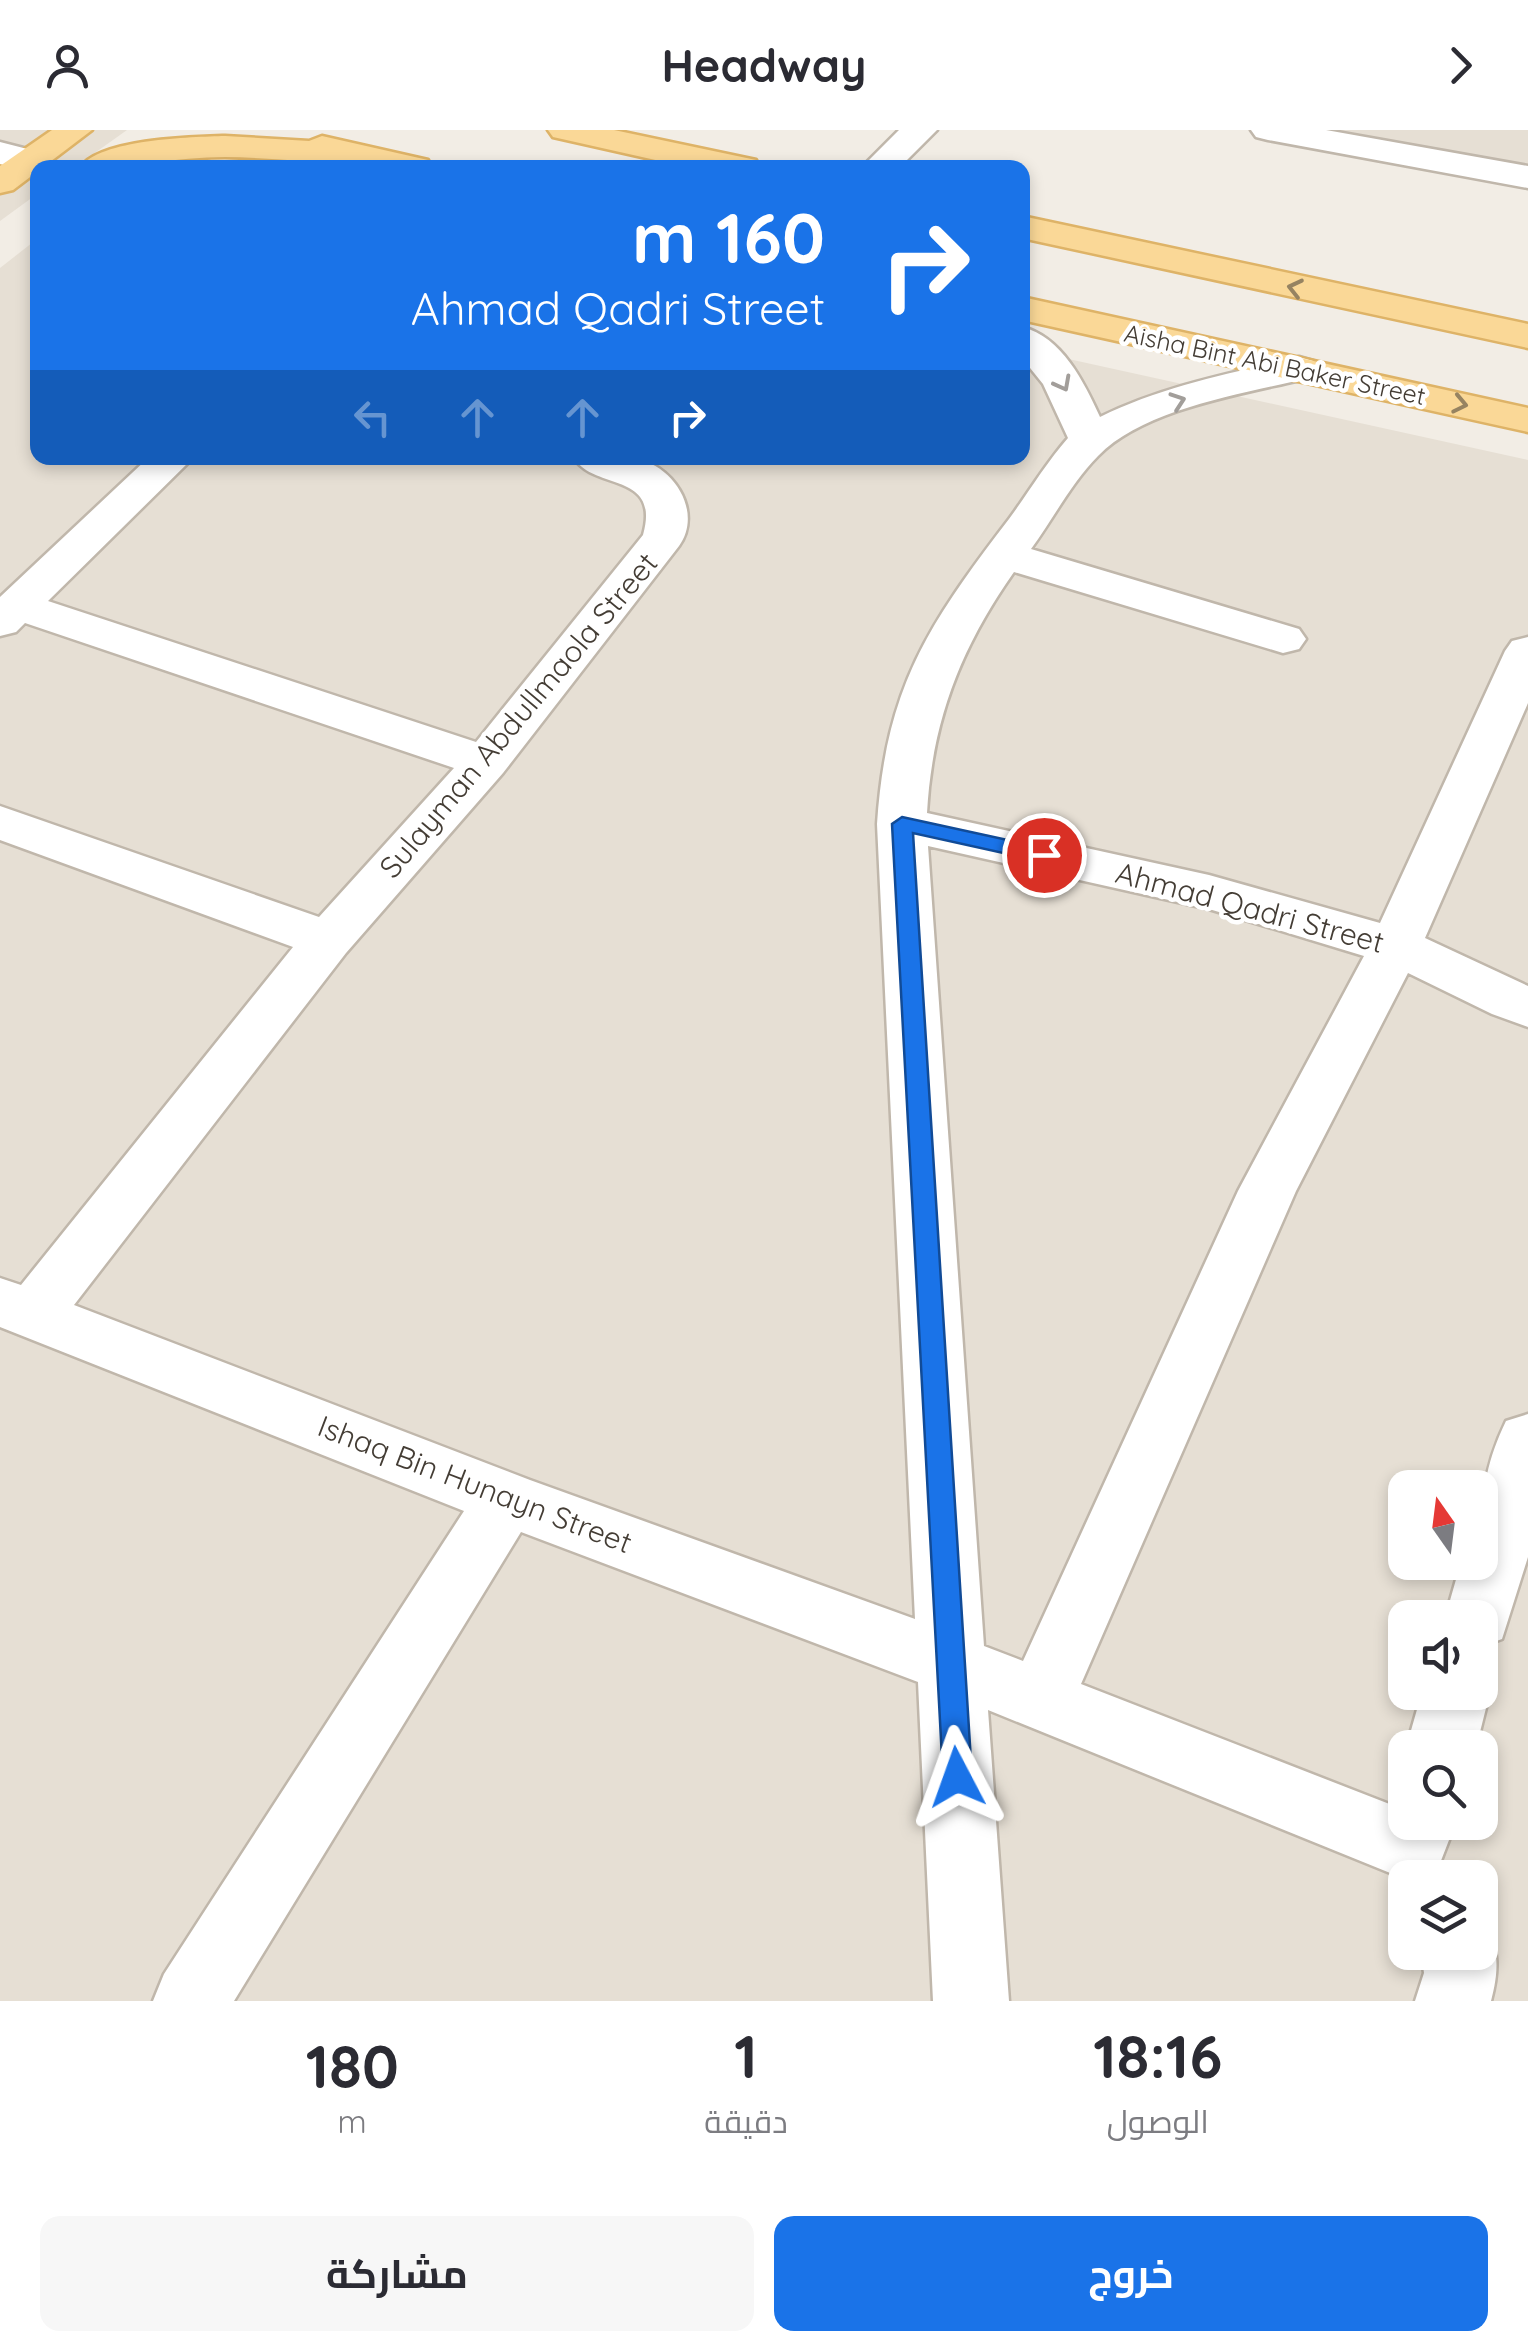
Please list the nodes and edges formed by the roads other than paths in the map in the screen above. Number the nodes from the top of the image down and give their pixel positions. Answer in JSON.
{"nodes":[{"id":1,"x":75,"y":130,"type":"edge"},
{"id":2,"x":130,"y":130,"type":"edge"},
{"id":3,"x":251,"y":130,"type":"edge"},
{"id":4,"x":565,"y":130,"type":"edge"},
{"id":5,"x":920,"y":130,"type":"edge"},
{"id":6,"x":1268,"y":130,"type":"edge"},
{"id":7,"x":614,"y":141,"type":"junction"},
{"id":8,"x":356,"y":154,"type":"junction"},
{"id":9,"x":40,"y":160,"type":"edge"},
{"id":10,"x":87,"y":160,"type":"edge"},
{"id":11,"x":126,"y":160,"type":"edge"},
{"id":12,"x":381,"y":160,"type":"edge"},
{"id":13,"x":569,"y":160,"type":"edge"},
{"id":14,"x":705,"y":160,"type":"edge"},
{"id":15,"x":887,"y":160,"type":"edge"},
{"id":16,"x":1528,"y":177,"type":"edge"},
{"id":17,"x":1030,"y":230,"type":"edge"},
{"id":18,"x":1358,"y":302,"type":"junction"},
{"id":19,"x":1030,"y":310,"type":"edge"},
{"id":20,"x":1528,"y":310,"type":"edge"},
{"id":21,"x":1528,"y":336,"type":"edge"},
{"id":22,"x":1030,"y":344,"type":"edge"},
{"id":23,"x":1298,"y":369,"type":"junction"},
{"id":24,"x":1528,"y":420,"type":"edge"},
{"id":25,"x":1090,"y":440,"type":"junction"},
{"id":26,"x":165,"y":465,"type":"edge"},
{"id":27,"x":610,"y":465,"type":"edge"},
{"id":28,"x":1004,"y":555,"type":"junction"},
{"id":29,"x":9,"y":614,"type":"edge"},
{"id":30,"x":1283,"y":639,"type":"dead end"},
{"id":31,"x":1522,"y":677,"type":"edge"},
{"id":32,"x":486,"y":762,"type":"junction"},
{"id":33,"x":0,"y":822,"type":"edge"},
{"id":34,"x":902,"y":824,"type":"junction"},
{"id":35,"x":328,"y":940,"type":"junction"},
{"id":36,"x":1395,"y":946,"type":"junction"},
{"id":37,"x":1528,"y":1008,"type":"edge"},
{"id":38,"x":17,"y":1308,"type":"edge"},
{"id":39,"x":1528,"y":1440,"type":"edge"},
{"id":40,"x":506,"y":1499,"type":"junction"},
{"id":41,"x":1483,"y":1600,"type":"edge"},
{"id":42,"x":950,"y":1665,"type":"junction"},
{"id":43,"x":1040,"y":1699,"type":"junction"},
{"id":44,"x":1423,"y":1849,"type":"edge"},
{"id":45,"x":1461,"y":1970,"type":"edge"},
{"id":46,"x":190,"y":2001,"type":"edge"},
{"id":47,"x":971,"y":2001,"type":"edge"},
{"id":48,"x":1453,"y":2001,"type":"edge"}],
"edges":[{"from":1,"to":9,"type":"main road"},
{"from":2,"to":10,"type":"main road"},
{"from":3,"to":8,"type":"main road"},
{"from":4,"to":7,"type":"main road"},
{"from":5,"to":15,"type":"street"},
{"from":6,"to":16,"type":"street"},
{"from":7,"to":13,"type":"main road"},
{"from":7,"to":14,"type":"main road"},
{"from":8,"to":11,"type":"main road"},
{"from":8,"to":12,"type":"main road"},
{"from":18,"to":17,"type":"main road","one_way":true},
{"from":18,"to":20,"type":"main road"},
{"from":18,"to":21,"type":"main road"},
{"from":19,"to":23,"type":"main road","name":"Aisha Bint Abi Baker Street"},
{"from":22,"to":25,"type":"street","one_way":true},
{"from":23,"to":24,"type":"main road","name":"Aisha Bint Abi Baker Street","one_way":true},
{"from":25,"to":23,"type":"street","one_way":true},
{"from":25,"to":28,"type":"street"},
{"from":26,"to":29,"type":"street"},
{"from":27,"to":32,"type":"street","name":"Sulayman Abdullmaola Street"},
{"from":28,"to":30,"type":"street"},
{"from":28,"to":34,"type":"street"},
{"from":29,"to":32,"type":"street"},
{"from":31,"to":36,"type":"street"},
{"from":32,"to":35,"type":"street","name":"Sulayman Abdullmaola Street"},
{"from":33,"to":35,"type":"street"},
{"from":34,"to":36,"type":"street","name":"Ahmad Qadri Street"},
{"from":34,"to":42,"type":"street"},
{"from":35,"to":38,"type":"street","name":"Sulayman Abdullmaola Street"},
{"from":36,"to":37,"type":"street","name":"Ahmad Qadri Street"},
{"from":36,"to":43,"type":"street"},
{"from":38,"to":40,"type":"street","name":"Ishaq Bin Hunayn Street"},
{"from":39,"to":41,"type":"street"},
{"from":40,"to":42,"type":"street","name":"Ishaq Bin Hunayn Street"},
{"from":40,"to":46,"type":"street"},
{"from":42,"to":43,"type":"street","name":"Ishaq Bin Hunayn Street"},
{"from":42,"to":47,"type":"street"},
{"from":43,"to":44,"type":"street","name":"Ishaq Bin Hunayn Street"},
{"from":45,"to":48,"type":"street"}]}
